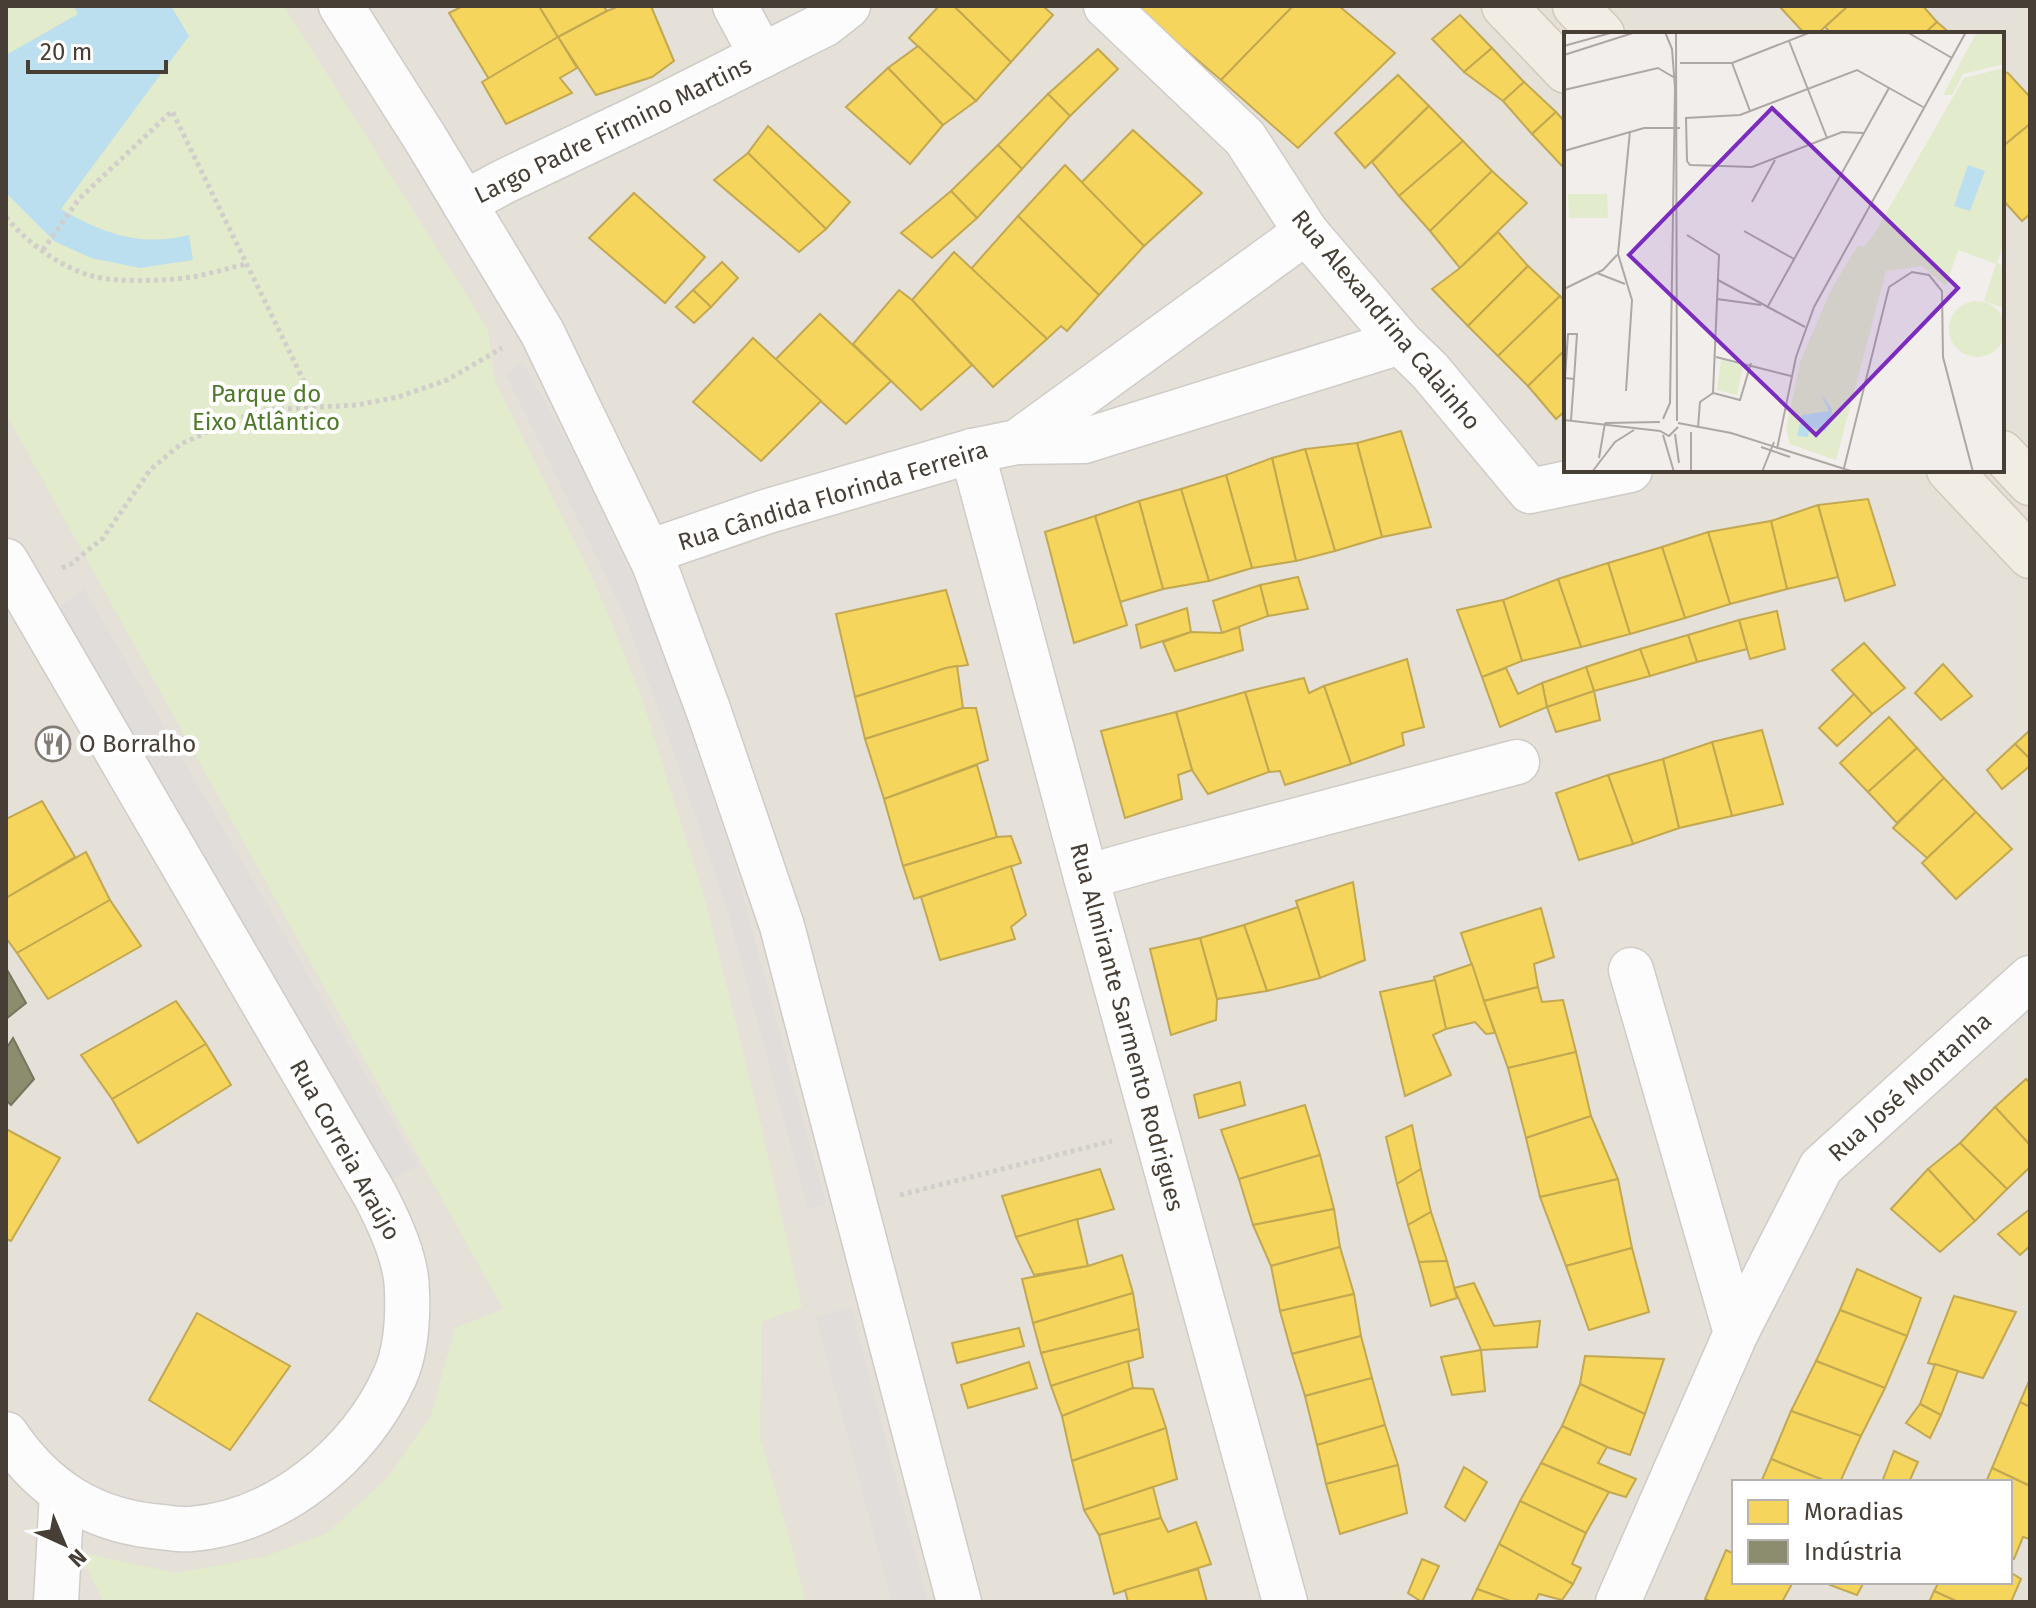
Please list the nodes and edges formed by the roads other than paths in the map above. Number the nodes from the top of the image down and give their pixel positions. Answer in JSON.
{"nodes":[{"id":1,"x":341,"y":6,"type":"edge"},
{"id":2,"x":735,"y":6,"type":"edge"},
{"id":3,"x":848,"y":6,"type":"edge"},
{"id":4,"x":1106,"y":6,"type":"edge"},
{"id":5,"x":1504,"y":6,"type":"edge"},
{"id":6,"x":1575,"y":6,"type":"edge"},
{"id":7,"x":1600,"y":32,"type":"edge"},
{"id":8,"x":762,"y":56,"type":"junction"},
{"id":9,"x":1564,"y":69,"type":"edge"},
{"id":10,"x":464,"y":203,"type":"junction"},
{"id":11,"x":1306,"y":232,"type":"junction"},
{"id":12,"x":1400,"y":342,"type":"junction"},
{"id":13,"x":1017,"y":442,"type":"junction"},
{"id":14,"x":972,"y":451,"type":"junction"},
{"id":15,"x":2004,"y":455,"type":"edge"},
{"id":16,"x":1620,"y":472,"type":"edge"},
{"id":17,"x":1951,"y":472,"type":"edge"},
{"id":18,"x":2030,"y":483,"type":"edge"},
{"id":19,"x":649,"y":552,"type":"junction"},
{"id":20,"x":2030,"y":556,"type":"edge"},
{"id":21,"x":14,"y":575,"type":"edge"},
{"id":22,"x":1517,"y":762,"type":"dead end"},
{"id":23,"x":1086,"y":877,"type":"junction"},
{"id":24,"x":1631,"y":970,"type":"dead end"},
{"id":25,"x":2030,"y":978,"type":"edge"},
{"id":26,"x":1736,"y":1333,"type":"junction"},
{"id":27,"x":6,"y":1434,"type":"edge"},
{"id":28,"x":62,"y":1493,"type":"junction"},
{"id":29,"x":56,"y":1602,"type":"edge"},
{"id":30,"x":959,"y":1602,"type":"edge"},
{"id":31,"x":1285,"y":1602,"type":"edge"},
{"id":32,"x":1618,"y":1602,"type":"edge"}],
"edges":[{"from":1,"to":10,"type":"street"},
{"from":2,"to":8,"type":"street","name":"Largo Padre Firmino Martins"},
{"from":3,"to":8,"type":"street","name":"Largo Padre Firmino Martins"},
{"from":4,"to":11,"type":"street","name":"Rua Alexandrina Calainho"},
{"from":5,"to":9,"type":"main road"},
{"from":6,"to":7,"type":"main road"},
{"from":8,"to":10,"type":"street","name":"Largo Padre Firmino Martins"},
{"from":10,"to":19,"type":"street"},
{"from":11,"to":12,"type":"street","name":"Rua Alexandrina Calainho"},
{"from":11,"to":13,"type":"street","name":"Rua Cândida Florinda Ferreira"},
{"from":12,"to":13,"type":"street","name":"Rua Cândida Florinda Ferreira"},
{"from":12,"to":16,"type":"street","name":"Rua Alexandrina Calainho"},
{"from":13,"to":14,"type":"street","name":"Rua Cândida Florinda Ferreira"},
{"from":14,"to":19,"type":"street","name":"Rua Cândida Florinda Ferreira"},
{"from":14,"to":23,"type":"street","name":"Rua Almirante Sarmento Rodrigues"},
{"from":15,"to":18,"type":"main road"},
{"from":17,"to":20,"type":"main road"},
{"from":19,"to":30,"type":"street"},
{"from":21,"to":28,"type":"street","name":"Rua Correia Araújo"},
{"from":22,"to":23,"type":"street"},
{"from":23,"to":31,"type":"street","name":"Rua Almirante Sarmento Rodrigues"},
{"from":24,"to":26,"type":"street"},
{"from":25,"to":26,"type":"street","name":"Rua José Montanha"},
{"from":26,"to":32,"type":"street","name":"Rua José Montanha"},
{"from":27,"to":28,"type":"street","name":"Rua Correia Araújo"},
{"from":28,"to":29,"type":"street"}]}
